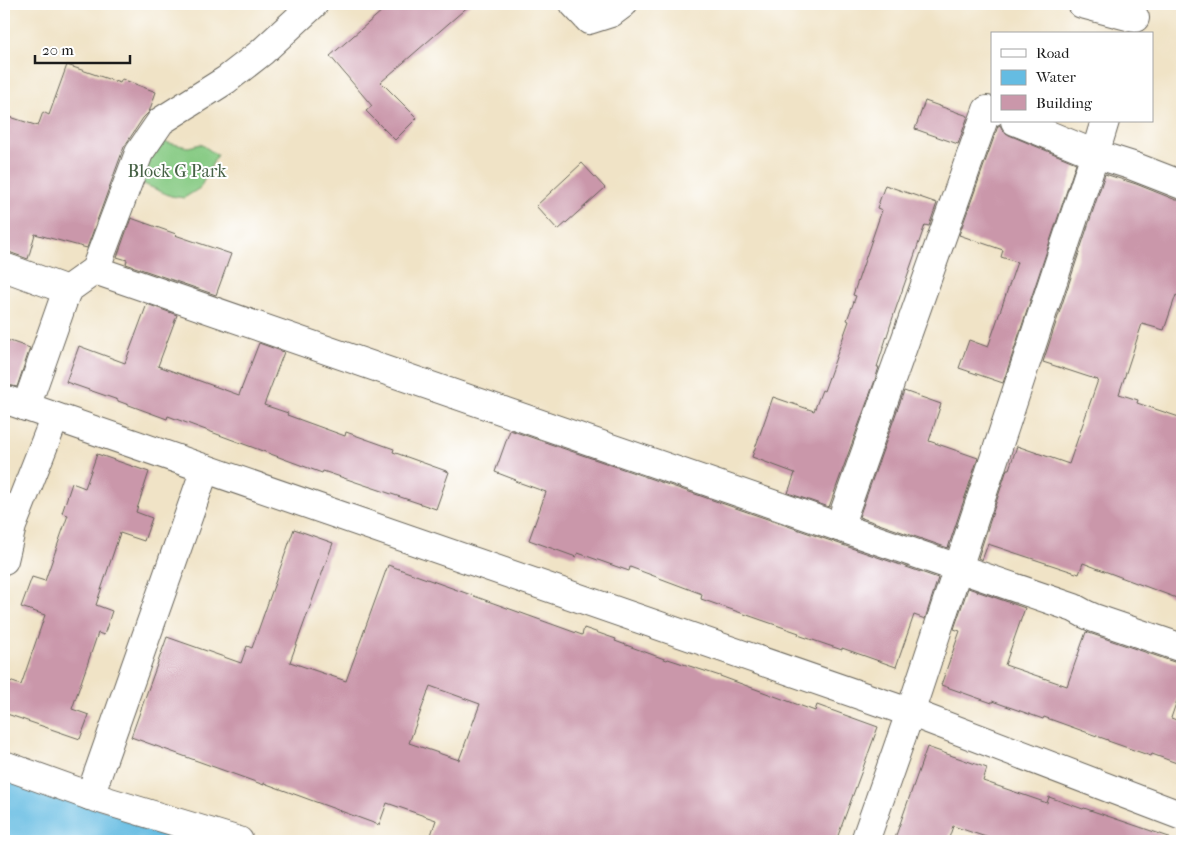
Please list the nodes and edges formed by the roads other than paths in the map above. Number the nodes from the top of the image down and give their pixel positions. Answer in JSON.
{"nodes":[{"id":1,"x":314,"y":4,"type":"edge"},
{"id":2,"x":574,"y":4,"type":"edge"},
{"id":3,"x":623,"y":4,"type":"edge"},
{"id":4,"x":1082,"y":4,"type":"edge"},
{"id":5,"x":1135,"y":18,"type":"edge"},
{"id":6,"x":991,"y":112,"type":"edge"},
{"id":7,"x":1016,"y":122,"type":"edge"},
{"id":8,"x":1105,"y":122,"type":"edge"},
{"id":9,"x":1095,"y":154,"type":"junction"},
{"id":10,"x":1182,"y":185,"type":"edge"},
{"id":11,"x":4,"y":267,"type":"edge"},
{"id":12,"x":95,"y":270,"type":"junction"},
{"id":13,"x":67,"y":290,"type":"junction"},
{"id":14,"x":15,"y":403,"type":"edge"},
{"id":15,"x":56,"y":417,"type":"junction"},
{"id":16,"x":205,"y":468,"type":"junction"},
{"id":17,"x":839,"y":528,"type":"junction"},
{"id":18,"x":4,"y":560,"type":"edge"},
{"id":19,"x":958,"y":568,"type":"junction"},
{"id":20,"x":1182,"y":648,"type":"edge"},
{"id":21,"x":910,"y":713,"type":"junction"},
{"id":22,"x":4,"y":765,"type":"edge"},
{"id":23,"x":90,"y":796,"type":"junction"},
{"id":24,"x":1182,"y":816,"type":"edge"},
{"id":25,"x":239,"y":841,"type":"edge"},
{"id":26,"x":865,"y":841,"type":"edge"}],
"edges":[{"from":1,"to":12,"type":"street"},
{"from":2,"to":3,"type":"street"},
{"from":4,"to":5,"type":"street"},
{"from":6,"to":17,"type":"street"},
{"from":7,"to":9,"type":"street"},
{"from":8,"to":9,"type":"street"},
{"from":9,"to":10,"type":"street"},
{"from":9,"to":19,"type":"street"},
{"from":11,"to":13,"type":"street"},
{"from":12,"to":13,"type":"street"},
{"from":12,"to":17,"type":"street"},
{"from":13,"to":14,"type":"street"},
{"from":14,"to":15,"type":"street"},
{"from":15,"to":16,"type":"street"},
{"from":15,"to":18,"type":"street"},
{"from":16,"to":21,"type":"street"},
{"from":16,"to":23,"type":"street"},
{"from":17,"to":19,"type":"street"},
{"from":19,"to":20,"type":"street"},
{"from":19,"to":21,"type":"street"},
{"from":21,"to":24,"type":"street"},
{"from":21,"to":26,"type":"street"},
{"from":22,"to":23,"type":"street"},
{"from":23,"to":25,"type":"street"}]}
